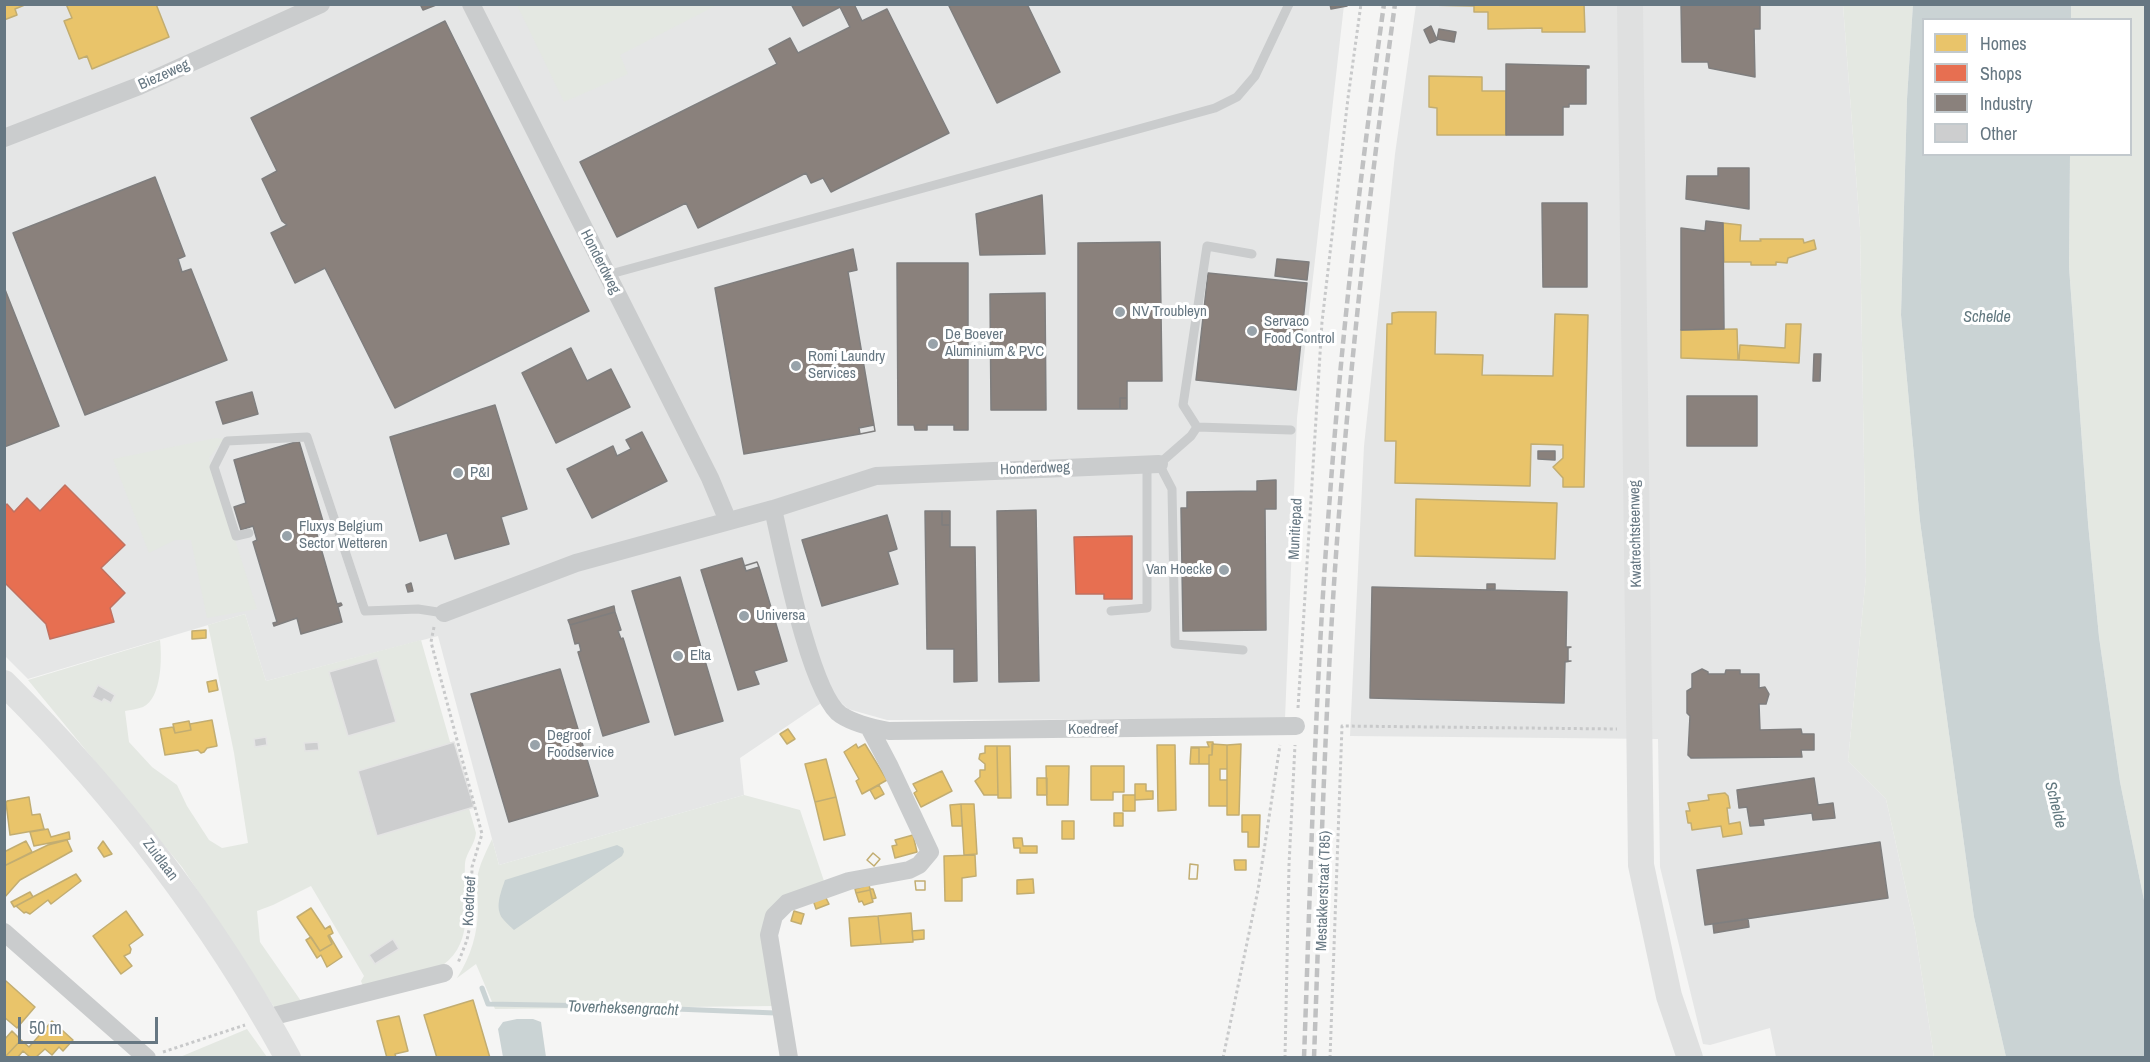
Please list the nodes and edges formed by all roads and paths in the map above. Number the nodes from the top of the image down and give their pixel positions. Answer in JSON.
{"nodes":[{"id":1,"x":321,"y":4,"type":"edge"},
{"id":2,"x":471,"y":4,"type":"edge"},
{"id":3,"x":1289,"y":4,"type":"edge"},
{"id":4,"x":1361,"y":4,"type":"edge"},
{"id":5,"x":1630,"y":4,"type":"edge"},
{"id":6,"x":4,"y":138,"type":"edge"},
{"id":7,"x":1252,"y":254,"type":"dead end"},
{"id":8,"x":607,"y":275,"type":"junction"},
{"id":9,"x":1197,"y":428,"type":"junction"},
{"id":10,"x":1291,"y":430,"type":"dead end"},
{"id":11,"x":1153,"y":464,"type":"junction"},
{"id":12,"x":773,"y":509,"type":"junction"},
{"id":13,"x":728,"y":521,"type":"junction"},
{"id":14,"x":249,"y":534,"type":"dead end"},
{"id":15,"x":1111,"y":610,"type":"dead end"},
{"id":16,"x":444,"y":613,"type":"junction"},
{"id":17,"x":1244,"y":651,"type":"dead end"},
{"id":18,"x":4,"y":683,"type":"edge"},
{"id":19,"x":869,"y":727,"type":"junction"},
{"id":20,"x":1289,"y":727,"type":"junction"},
{"id":21,"x":1639,"y":729,"type":"junction"},
{"id":22,"x":4,"y":932,"type":"edge"},
{"id":23,"x":444,"y":974,"type":"joint"},
{"id":24,"x":266,"y":1018,"type":"junction"},
{"id":25,"x":146,"y":1057,"type":"edge"},
{"id":26,"x":288,"y":1058,"type":"edge"},
{"id":27,"x":789,"y":1058,"type":"edge"},
{"id":28,"x":1223,"y":1058,"type":"edge"},
{"id":29,"x":1285,"y":1058,"type":"edge"},
{"id":30,"x":1330,"y":1058,"type":"edge"},
{"id":31,"x":1690,"y":1058,"type":"edge"}],
"edges":[{"from":1,"to":6,"type":"street","name":"Biezeweg"},
{"from":2,"to":8,"type":"street","name":"Honderdweg"},
{"from":3,"to":8,"type":"lane"},
{"from":4,"to":20,"type":"path","name":"Munitiepad"},
{"from":5,"to":21,"type":"street","name":"Kwatrechtsteenweg"},
{"from":7,"to":9,"type":"lane"},
{"from":8,"to":13,"type":"street","name":"Honderdweg"},
{"from":9,"to":10,"type":"lane"},
{"from":9,"to":11,"type":"lane"},
{"from":11,"to":12,"type":"street","name":"Honderdweg"},
{"from":11,"to":15,"type":"lane"},
{"from":11,"to":17,"type":"lane"},
{"from":12,"to":13,"type":"street","name":"Honderdweg"},
{"from":12,"to":19,"type":"street"},
{"from":13,"to":16,"type":"street","name":"Honderdweg"},
{"from":14,"to":16,"type":"lane"},
{"from":16,"to":23,"type":"path","name":"Koedreef"},
{"from":18,"to":24,"type":"street","name":"Zuidlaan"},
{"from":19,"to":20,"type":"street","name":"Koedreef"},
{"from":19,"to":27,"type":"street"},
{"from":20,"to":28,"type":"path"},
{"from":20,"to":29,"type":"path","name":"Munitiepad"},
{"from":21,"to":30,"type":"path","name":"Mestakkerstraat (T85)"},
{"from":21,"to":31,"type":"street","name":"Kwatrechtsteenweg"},
{"from":22,"to":25,"type":"street"},
{"from":23,"to":24,"type":"street"},
{"from":24,"to":25,"type":"path"},
{"from":24,"to":26,"type":"street","name":"Zuidlaan"}]}
